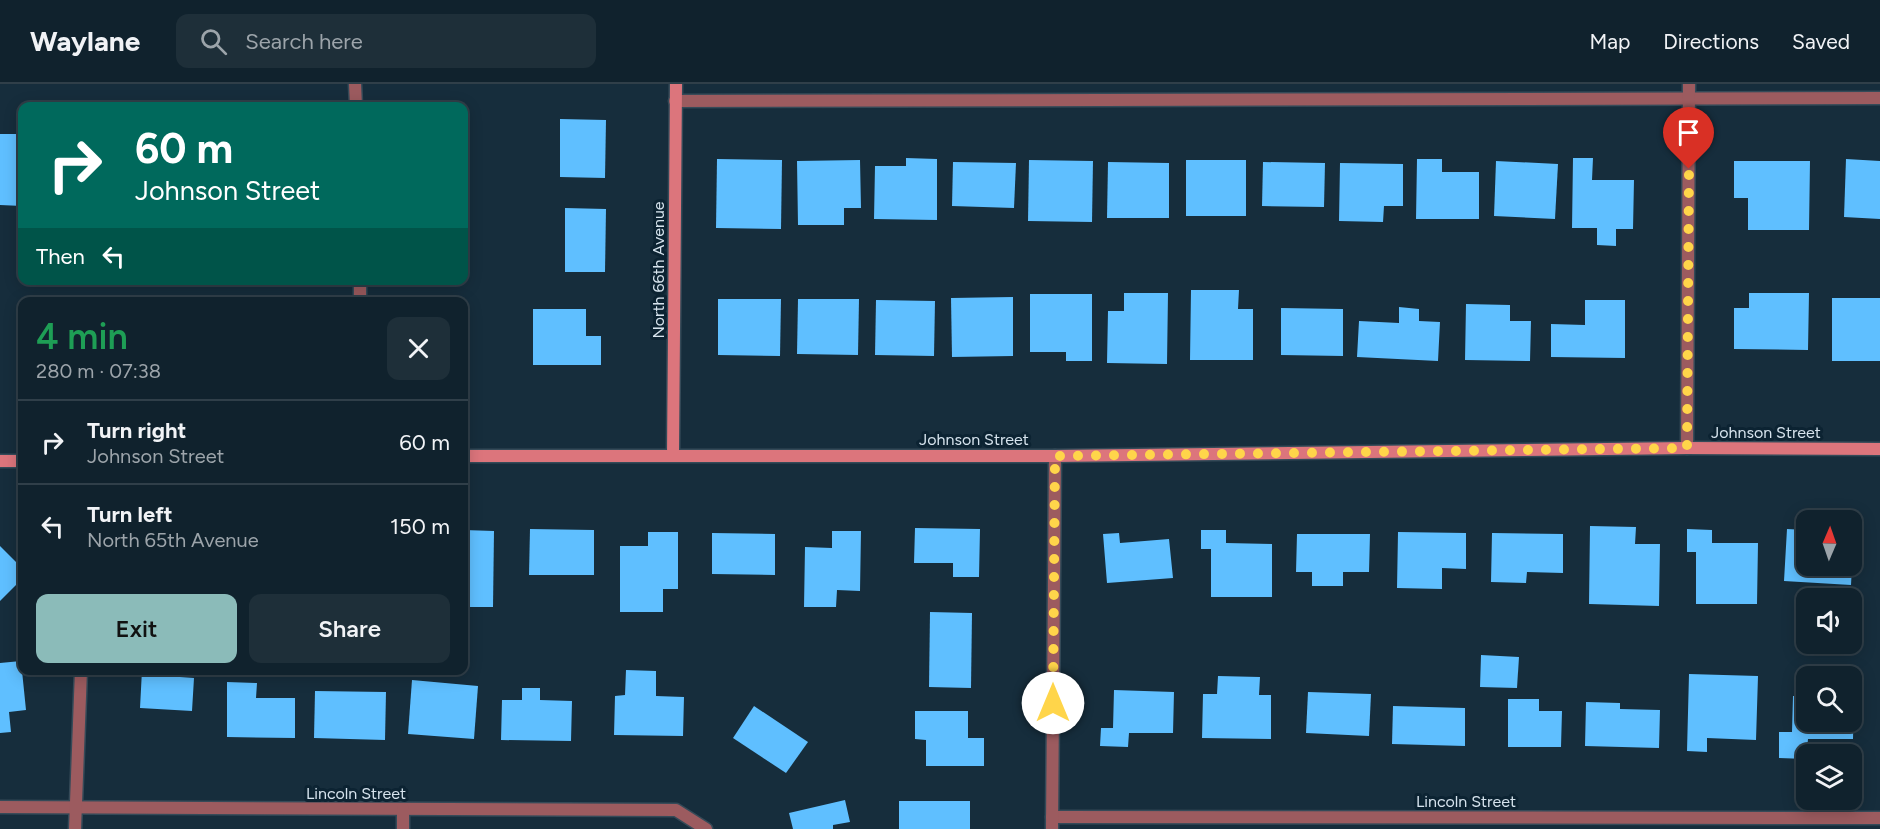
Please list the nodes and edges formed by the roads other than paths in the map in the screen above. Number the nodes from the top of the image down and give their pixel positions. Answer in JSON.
{"nodes":[{"id":1,"x":356,"y":84,"type":"edge"},
{"id":2,"x":676,"y":84,"type":"edge"},
{"id":3,"x":1689,"y":84,"type":"edge"},
{"id":4,"x":1689,"y":98,"type":"junction"},
{"id":5,"x":1880,"y":98,"type":"edge"},
{"id":6,"x":675,"y":101,"type":"junction"},
{"id":7,"x":356,"y":102,"type":"edge"},
{"id":8,"x":1687,"y":448,"type":"junction"},
{"id":9,"x":1880,"y":449,"type":"edge"},
{"id":10,"x":673,"y":455,"type":"junction"},
{"id":11,"x":468,"y":456,"type":"edge"},
{"id":12,"x":1055,"y":456,"type":"junction"},
{"id":13,"x":0,"y":461,"type":"edge"},
{"id":14,"x":18,"y":461,"type":"edge"},
{"id":15,"x":81,"y":675,"type":"edge"},
{"id":16,"x":0,"y":807,"type":"edge"},
{"id":17,"x":75,"y":807,"type":"junction"},
{"id":18,"x":403,"y":809,"type":"junction"},
{"id":19,"x":1880,"y":818,"type":"edge"},
{"id":20,"x":1052,"y":823,"type":"edge"},
{"id":21,"x":75,"y":829,"type":"edge"},
{"id":22,"x":403,"y":829,"type":"edge"},
{"id":23,"x":706,"y":829,"type":"edge"}],
"edges":[{"from":1,"to":7,"type":"street"},
{"from":2,"to":6,"type":"street","name":"North 66th Avenue"},
{"from":3,"to":4,"type":"street"},
{"from":4,"to":5,"type":"street"},
{"from":4,"to":6,"type":"street"},
{"from":4,"to":8,"type":"street"},
{"from":6,"to":10,"type":"street","name":"North 66th Avenue"},
{"from":8,"to":9,"type":"street","name":"Johnson Street"},
{"from":8,"to":12,"type":"street","name":"Johnson Street"},
{"from":10,"to":11,"type":"street","name":"Johnson Street"},
{"from":10,"to":12,"type":"street","name":"Johnson Street"},
{"from":12,"to":20,"type":"street"},
{"from":13,"to":14,"type":"street"},
{"from":15,"to":17,"type":"street"},
{"from":16,"to":17,"type":"street","name":"Lincoln Street"},
{"from":17,"to":18,"type":"street","name":"Lincoln Street"},
{"from":17,"to":21,"type":"street"},
{"from":18,"to":22,"type":"street"},
{"from":18,"to":23,"type":"street","name":"Lincoln Street"},
{"from":19,"to":20,"type":"street","name":"Lincoln Street"}]}
